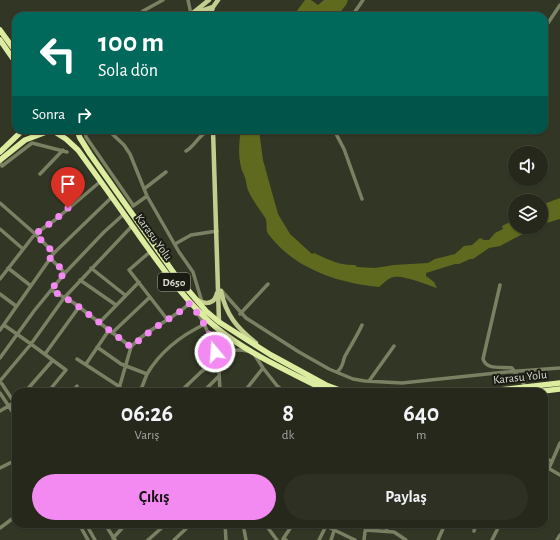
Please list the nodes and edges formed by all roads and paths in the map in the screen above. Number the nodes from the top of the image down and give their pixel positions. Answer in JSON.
{"nodes":[{"id":1,"x":163,"y":0,"type":"edge"},
{"id":2,"x":188,"y":0,"type":"edge"},
{"id":3,"x":209,"y":0,"type":"edge"},
{"id":4,"x":218,"y":0,"type":"edge"},
{"id":5,"x":363,"y":0,"type":"edge"},
{"id":6,"x":560,"y":5,"type":"edge"},
{"id":7,"x":213,"y":7,"type":"junction"},
{"id":8,"x":142,"y":12,"type":"edge"},
{"id":9,"x":190,"y":12,"type":"edge"},
{"id":10,"x":195,"y":12,"type":"edge"},
{"id":11,"x":199,"y":12,"type":"edge"},
{"id":12,"x":211,"y":12,"type":"edge"},
{"id":13,"x":355,"y":12,"type":"edge"},
{"id":14,"x":548,"y":23,"type":"edge"},
{"id":15,"x":0,"y":30,"type":"edge"},
{"id":16,"x":0,"y":40,"type":"edge"},
{"id":17,"x":12,"y":46,"type":"edge"},
{"id":18,"x":12,"y":57,"type":"edge"},
{"id":19,"x":19,"y":134,"type":"edge"},
{"id":20,"x":42,"y":134,"type":"edge"},
{"id":21,"x":56,"y":134,"type":"edge"},
{"id":22,"x":78,"y":134,"type":"edge"},
{"id":23,"x":86,"y":134,"type":"edge"},
{"id":24,"x":112,"y":134,"type":"edge"},
{"id":25,"x":205,"y":134,"type":"edge"},
{"id":26,"x":212,"y":134,"type":"edge"},
{"id":27,"x":336,"y":134,"type":"edge"},
{"id":28,"x":186,"y":151,"type":"dead end"},
{"id":29,"x":0,"y":152,"type":"edge"},
{"id":30,"x":0,"y":162,"type":"edge"},
{"id":31,"x":166,"y":172,"type":"dead end"},
{"id":32,"x":40,"y":174,"type":"dead end"},
{"id":33,"x":101,"y":181,"type":"junction"},
{"id":34,"x":144,"y":189,"type":"junction"},
{"id":35,"x":147,"y":196,"type":"junction"},
{"id":36,"x":112,"y":197,"type":"junction"},
{"id":37,"x":362,"y":199,"type":"dead end"},
{"id":38,"x":0,"y":203,"type":"edge"},
{"id":39,"x":131,"y":207,"type":"junction"},
{"id":40,"x":124,"y":214,"type":"junction"},
{"id":41,"x":132,"y":226,"type":"junction"},
{"id":42,"x":0,"y":229,"type":"edge"},
{"id":43,"x":216,"y":231,"type":"junction"},
{"id":44,"x":35,"y":234,"type":"junction"},
{"id":45,"x":175,"y":244,"type":"junction"},
{"id":46,"x":23,"y":249,"type":"junction"},
{"id":47,"x":151,"y":251,"type":"junction"},
{"id":48,"x":54,"y":253,"type":"junction"},
{"id":49,"x":50,"y":258,"type":"junction"},
{"id":50,"x":8,"y":268,"type":"junction"},
{"id":51,"x":91,"y":268,"type":"junction"},
{"id":52,"x":65,"y":272,"type":"junction"},
{"id":53,"x":0,"y":279,"type":"edge"},
{"id":54,"x":80,"y":280,"type":"junction"},
{"id":55,"x":219,"y":281,"type":"junction"},
{"id":56,"x":139,"y":282,"type":"junction"},
{"id":57,"x":268,"y":284,"type":"dead end"},
{"id":58,"x":500,"y":285,"type":"dead end"},
{"id":59,"x":31,"y":286,"type":"junction"},
{"id":60,"x":51,"y":290,"type":"junction"},
{"id":61,"x":220,"y":290,"type":"junction"},
{"id":62,"x":0,"y":294,"type":"edge"},
{"id":63,"x":126,"y":295,"type":"junction"},
{"id":64,"x":150,"y":297,"type":"junction"},
{"id":65,"x":64,"y":298,"type":"junction"},
{"id":66,"x":194,"y":298,"type":"junction"},
{"id":67,"x":202,"y":302,"type":"junction"},
{"id":68,"x":190,"y":303,"type":"junction"},
{"id":69,"x":116,"y":305,"type":"junction"},
{"id":70,"x":16,"y":306,"type":"junction"},
{"id":71,"x":80,"y":307,"type":"junction"},
{"id":72,"x":240,"y":314,"type":"junction"},
{"id":73,"x":167,"y":319,"type":"junction"},
{"id":74,"x":100,"y":322,"type":"junction"},
{"id":75,"x":219,"y":322,"type":"junction"},
{"id":76,"x":205,"y":324,"type":"junction"},
{"id":77,"x":4,"y":325,"type":"junction"},
{"id":78,"x":362,"y":325,"type":"dead end"},
{"id":79,"x":0,"y":330,"type":"edge"},
{"id":80,"x":219,"y":330,"type":"junction"},
{"id":81,"x":111,"y":332,"type":"junction"},
{"id":82,"x":18,"y":335,"type":"junction"},
{"id":83,"x":31,"y":344,"type":"junction"},
{"id":84,"x":394,"y":346,"type":"dead end"},
{"id":85,"x":97,"y":347,"type":"junction"},
{"id":86,"x":131,"y":347,"type":"junction"},
{"id":87,"x":253,"y":352,"type":"junction"},
{"id":88,"x":45,"y":354,"type":"junction"},
{"id":89,"x":271,"y":355,"type":"junction"},
{"id":90,"x":0,"y":358,"type":"edge"},
{"id":91,"x":78,"y":358,"type":"dead end"},
{"id":92,"x":53,"y":360,"type":"junction"},
{"id":93,"x":217,"y":360,"type":"junction"},
{"id":94,"x":86,"y":364,"type":"junction"},
{"id":95,"x":126,"y":365,"type":"junction"},
{"id":96,"x":263,"y":368,"type":"junction"},
{"id":97,"x":560,"y":368,"type":"edge"},
{"id":98,"x":219,"y":371,"type":"junction"},
{"id":99,"x":514,"y":371,"type":"junction"},
{"id":100,"x":337,"y":372,"type":"junction"},
{"id":101,"x":147,"y":374,"type":"junction"},
{"id":102,"x":219,"y":376,"type":"junction"},
{"id":103,"x":0,"y":381,"type":"edge"},
{"id":104,"x":369,"y":381,"type":"junction"},
{"id":105,"x":560,"y":383,"type":"edge"},
{"id":106,"x":120,"y":387,"type":"joint"},
{"id":107,"x":279,"y":387,"type":"edge"},
{"id":108,"x":526,"y":387,"type":"junction"},
{"id":109,"x":28,"y":388,"type":"edge"},
{"id":110,"x":51,"y":388,"type":"edge"},
{"id":111,"x":142,"y":388,"type":"edge"},
{"id":112,"x":184,"y":388,"type":"edge"},
{"id":113,"x":207,"y":388,"type":"edge"},
{"id":114,"x":220,"y":388,"type":"edge"},
{"id":115,"x":247,"y":388,"type":"edge"},
{"id":116,"x":321,"y":388,"type":"edge"},
{"id":117,"x":332,"y":388,"type":"edge"},
{"id":118,"x":517,"y":388,"type":"edge"},
{"id":119,"x":560,"y":389,"type":"edge"},
{"id":120,"x":548,"y":390,"type":"edge"},
{"id":121,"x":0,"y":393,"type":"edge"},
{"id":122,"x":12,"y":398,"type":"edge"},
{"id":123,"x":12,"y":405,"type":"edge"},
{"id":124,"x":9,"y":406,"type":"junction"},
{"id":125,"x":0,"y":411,"type":"edge"},
{"id":126,"x":12,"y":411,"type":"edge"},
{"id":127,"x":560,"y":443,"type":"edge"},
{"id":128,"x":559,"y":448,"type":"edge"},
{"id":129,"x":548,"y":460,"type":"edge"},
{"id":130,"x":12,"y":462,"type":"edge"},
{"id":131,"x":552,"y":462,"type":"junction"},
{"id":132,"x":0,"y":468,"type":"edge"},
{"id":133,"x":548,"y":468,"type":"joint"},
{"id":134,"x":560,"y":475,"type":"edge"},
{"id":135,"x":12,"y":519,"type":"edge"},
{"id":136,"x":0,"y":528,"type":"edge"},
{"id":137,"x":81,"y":528,"type":"edge"},
{"id":138,"x":88,"y":528,"type":"edge"},
{"id":139,"x":107,"y":528,"type":"edge"},
{"id":140,"x":123,"y":528,"type":"edge"},
{"id":141,"x":162,"y":528,"type":"edge"},
{"id":142,"x":187,"y":528,"type":"edge"},
{"id":143,"x":225,"y":528,"type":"edge"},
{"id":144,"x":244,"y":528,"type":"edge"},
{"id":145,"x":269,"y":528,"type":"edge"},
{"id":146,"x":290,"y":528,"type":"edge"},
{"id":147,"x":325,"y":528,"type":"edge"},
{"id":148,"x":330,"y":528,"type":"edge"},
{"id":149,"x":388,"y":528,"type":"edge"},
{"id":150,"x":443,"y":528,"type":"edge"},
{"id":151,"x":475,"y":528,"type":"edge"},
{"id":152,"x":498,"y":528,"type":"edge"},
{"id":153,"x":366,"y":530,"type":"joint"},
{"id":154,"x":334,"y":531,"type":"junction"},
{"id":155,"x":386,"y":531,"type":"junction"},
{"id":156,"x":474,"y":531,"type":"dead end"},
{"id":157,"x":560,"y":535,"type":"edge"},
{"id":158,"x":114,"y":539,"type":"edge"},
{"id":159,"x":88,"y":540,"type":"edge"},
{"id":160,"x":95,"y":540,"type":"edge"},
{"id":161,"x":148,"y":540,"type":"edge"},
{"id":162,"x":174,"y":540,"type":"edge"},
{"id":163,"x":226,"y":540,"type":"edge"},
{"id":164,"x":246,"y":540,"type":"edge"},
{"id":165,"x":278,"y":540,"type":"edge"},
{"id":166,"x":284,"y":540,"type":"edge"},
{"id":167,"x":319,"y":540,"type":"edge"},
{"id":168,"x":331,"y":540,"type":"edge"},
{"id":169,"x":355,"y":540,"type":"edge"},
{"id":170,"x":364,"y":540,"type":"edge"},
{"id":171,"x":406,"y":540,"type":"edge"},
{"id":172,"x":438,"y":540,"type":"edge"},
{"id":173,"x":492,"y":540,"type":"edge"},
{"id":174,"x":557,"y":540,"type":"edge"}],
"edges":[{"from":1,"to":8,"type":"street"},
{"from":2,"to":9,"type":"street"},
{"from":3,"to":10,"type":"main road"},
{"from":4,"to":7,"type":"main road"},
{"from":5,"to":13,"type":"street"},
{"from":6,"to":14,"type":"street"},
{"from":7,"to":11,"type":"main road"},
{"from":7,"to":12,"type":"main road"},
{"from":15,"to":17,"type":"highway"},
{"from":16,"to":18,"type":"highway"},
{"from":19,"to":29,"type":"highway"},
{"from":20,"to":30,"type":"highway"},
{"from":21,"to":33,"type":"highway","name":"Karasu Yolu","number":"D650"},
{"from":22,"to":39,"type":"highway","name":"Karasu Yolu","number":"D650"},
{"from":23,"to":39,"type":"street"},
{"from":24,"to":34,"type":"street"},
{"from":25,"to":28,"type":"street"},
{"from":26,"to":43,"type":"main road"},
{"from":27,"to":37,"type":"street"},
{"from":30,"to":32,"type":"street"},
{"from":31,"to":34,"type":"street"},
{"from":33,"to":36,"type":"highway","name":"Karasu Yolu","number":"D650"},
{"from":33,"to":44,"type":"street"},
{"from":34,"to":35,"type":"street"},
{"from":35,"to":39,"type":"street"},
{"from":35,"to":45,"type":"street"},
{"from":36,"to":40,"type":"highway","name":"Karasu Yolu","number":"D650"},
{"from":36,"to":48,"type":"street"},
{"from":38,"to":44,"type":"street"},
{"from":39,"to":66,"type":"highway","name":"Karasu Yolu","number":"D650"},
{"from":40,"to":41,"type":"highway","name":"Karasu Yolu","number":"D650"},
{"from":40,"to":52,"type":"street"},
{"from":41,"to":47,"type":"highway","name":"Karasu Yolu","number":"D650"},
{"from":41,"to":51,"type":"street"},
{"from":42,"to":46,"type":"street"},
{"from":43,"to":45,"type":"street"},
{"from":43,"to":55,"type":"main road"},
{"from":44,"to":46,"type":"street"},
{"from":44,"to":48,"type":"street"},
{"from":45,"to":67,"type":"street"},
{"from":46,"to":50,"type":"street"},
{"from":47,"to":56,"type":"street"},
{"from":47,"to":68,"type":"highway","name":"Karasu Yolu","number":"D650"},
{"from":48,"to":49,"type":"street"},
{"from":49,"to":52,"type":"street"},
{"from":49,"to":59,"type":"street"},
{"from":50,"to":53,"type":"street"},
{"from":50,"to":59,"type":"street"},
{"from":51,"to":54,"type":"street"},
{"from":51,"to":63,"type":"street"},
{"from":52,"to":60,"type":"street"},
{"from":54,"to":65,"type":"street"},
{"from":54,"to":69,"type":"street"},
{"from":55,"to":61,"type":"main road"},
{"from":55,"to":67,"type":"main road"},
{"from":55,"to":75,"type":"main road"},
{"from":56,"to":63,"type":"street"},
{"from":56,"to":64,"type":"street"},
{"from":57,"to":72,"type":"street"},
{"from":58,"to":99,"type":"street"},
{"from":59,"to":70,"type":"street"},
{"from":60,"to":65,"type":"street"},
{"from":60,"to":82,"type":"street"},
{"from":61,"to":72,"type":"street"},
{"from":61,"to":89,"type":"main road"},
{"from":62,"to":70,"type":"street"},
{"from":63,"to":69,"type":"street"},
{"from":64,"to":73,"type":"street"},
{"from":64,"to":81,"type":"street"},
{"from":65,"to":71,"type":"street"},
{"from":65,"to":83,"type":"street"},
{"from":66,"to":67,"type":"main road"},
{"from":66,"to":75,"type":"highway","name":"Karasu Yolu","number":"D650"},
{"from":68,"to":73,"type":"street"},
{"from":68,"to":76,"type":"street"},
{"from":68,"to":80,"type":"highway","name":"Karasu Yolu","number":"D650"},
{"from":69,"to":74,"type":"street"},
{"from":70,"to":77,"type":"street"},
{"from":71,"to":74,"type":"street"},
{"from":71,"to":88,"type":"street"},
{"from":72,"to":100,"type":"street"},
{"from":73,"to":86,"type":"street"},
{"from":74,"to":81,"type":"street"},
{"from":75,"to":80,"type":"street"},
{"from":75,"to":89,"type":"highway","name":"Karasu Yolu","number":"D650"},
{"from":76,"to":93,"type":"street"},
{"from":76,"to":101,"type":"street"},
{"from":77,"to":79,"type":"street"},
{"from":77,"to":82,"type":"street"},
{"from":78,"to":100,"type":"street"},
{"from":80,"to":87,"type":"highway","name":"Karasu Yolu","number":"D650"},
{"from":80,"to":98,"type":"street"},
{"from":81,"to":85,"type":"street"},
{"from":81,"to":86,"type":"street"},
{"from":82,"to":83,"type":"street"},
{"from":82,"to":90,"type":"street"},
{"from":83,"to":88,"type":"street"},
{"from":83,"to":103,"type":"street"},
{"from":84,"to":104,"type":"street"},
{"from":85,"to":94,"type":"street"},
{"from":85,"to":95,"type":"street"},
{"from":86,"to":95,"type":"street"},
{"from":87,"to":96,"type":"street"},
{"from":87,"to":98,"type":"street"},
{"from":87,"to":116,"type":"highway","name":"Karasu Yolu","number":"D650"},
{"from":88,"to":92,"type":"street"},
{"from":89,"to":117,"type":"highway","name":"Karasu Yolu","number":"D650"},
{"from":91,"to":94,"type":"street"},
{"from":92,"to":109,"type":"street"},
{"from":92,"to":110,"type":"street"},
{"from":93,"to":98,"type":"street"},
{"from":93,"to":112,"type":"street"},
{"from":94,"to":106,"type":"street"},
{"from":95,"to":101,"type":"street"},
{"from":95,"to":106,"type":"street"},
{"from":96,"to":107,"type":"street"},
{"from":96,"to":115,"type":"street"},
{"from":97,"to":99,"type":"street"},
{"from":98,"to":102,"type":"street"},
{"from":99,"to":104,"type":"street"},
{"from":99,"to":108,"type":"street"},
{"from":100,"to":104,"type":"street"},
{"from":101,"to":111,"type":"street"},
{"from":102,"to":113,"type":"street"},
{"from":102,"to":114,"type":"street"},
{"from":103,"to":122,"type":"street"},
{"from":105,"to":108,"type":"highway","name":"Karasu Yolu"},
{"from":108,"to":118,"type":"highway","name":"Karasu Yolu"},
{"from":119,"to":120,"type":"highway","name":"Karasu Yolu"},
{"from":121,"to":124,"type":"street"},
{"from":123,"to":124,"type":"street"},
{"from":124,"to":125,"type":"street"},
{"from":124,"to":126,"type":"street"},
{"from":127,"to":128,"type":"street"},
{"from":128,"to":131,"type":"street"},
{"from":129,"to":131,"type":"street"},
{"from":130,"to":132,"type":"street"},
{"from":131,"to":133,"type":"street"},
{"from":133,"to":134,"type":"street"},
{"from":135,"to":136,"type":"street"},
{"from":137,"to":159,"type":"street"},
{"from":138,"to":160,"type":"street"},
{"from":139,"to":158,"type":"street"},
{"from":140,"to":158,"type":"street"},
{"from":141,"to":161,"type":"street"},
{"from":142,"to":162,"type":"street"},
{"from":143,"to":163,"type":"street"},
{"from":144,"to":164,"type":"street"},
{"from":145,"to":165,"type":"street"},
{"from":146,"to":166,"type":"street"},
{"from":147,"to":167,"type":"street"},
{"from":148,"to":154,"type":"street"},
{"from":149,"to":155,"type":"street"},
{"from":150,"to":172,"type":"street"},
{"from":151,"to":156,"type":"street"},
{"from":152,"to":173,"type":"street"},
{"from":153,"to":155,"type":"street"},
{"from":153,"to":170,"type":"street"},
{"from":154,"to":168,"type":"street"},
{"from":154,"to":169,"type":"street"},
{"from":155,"to":171,"type":"street"},
{"from":157,"to":174,"type":"street"}]}
